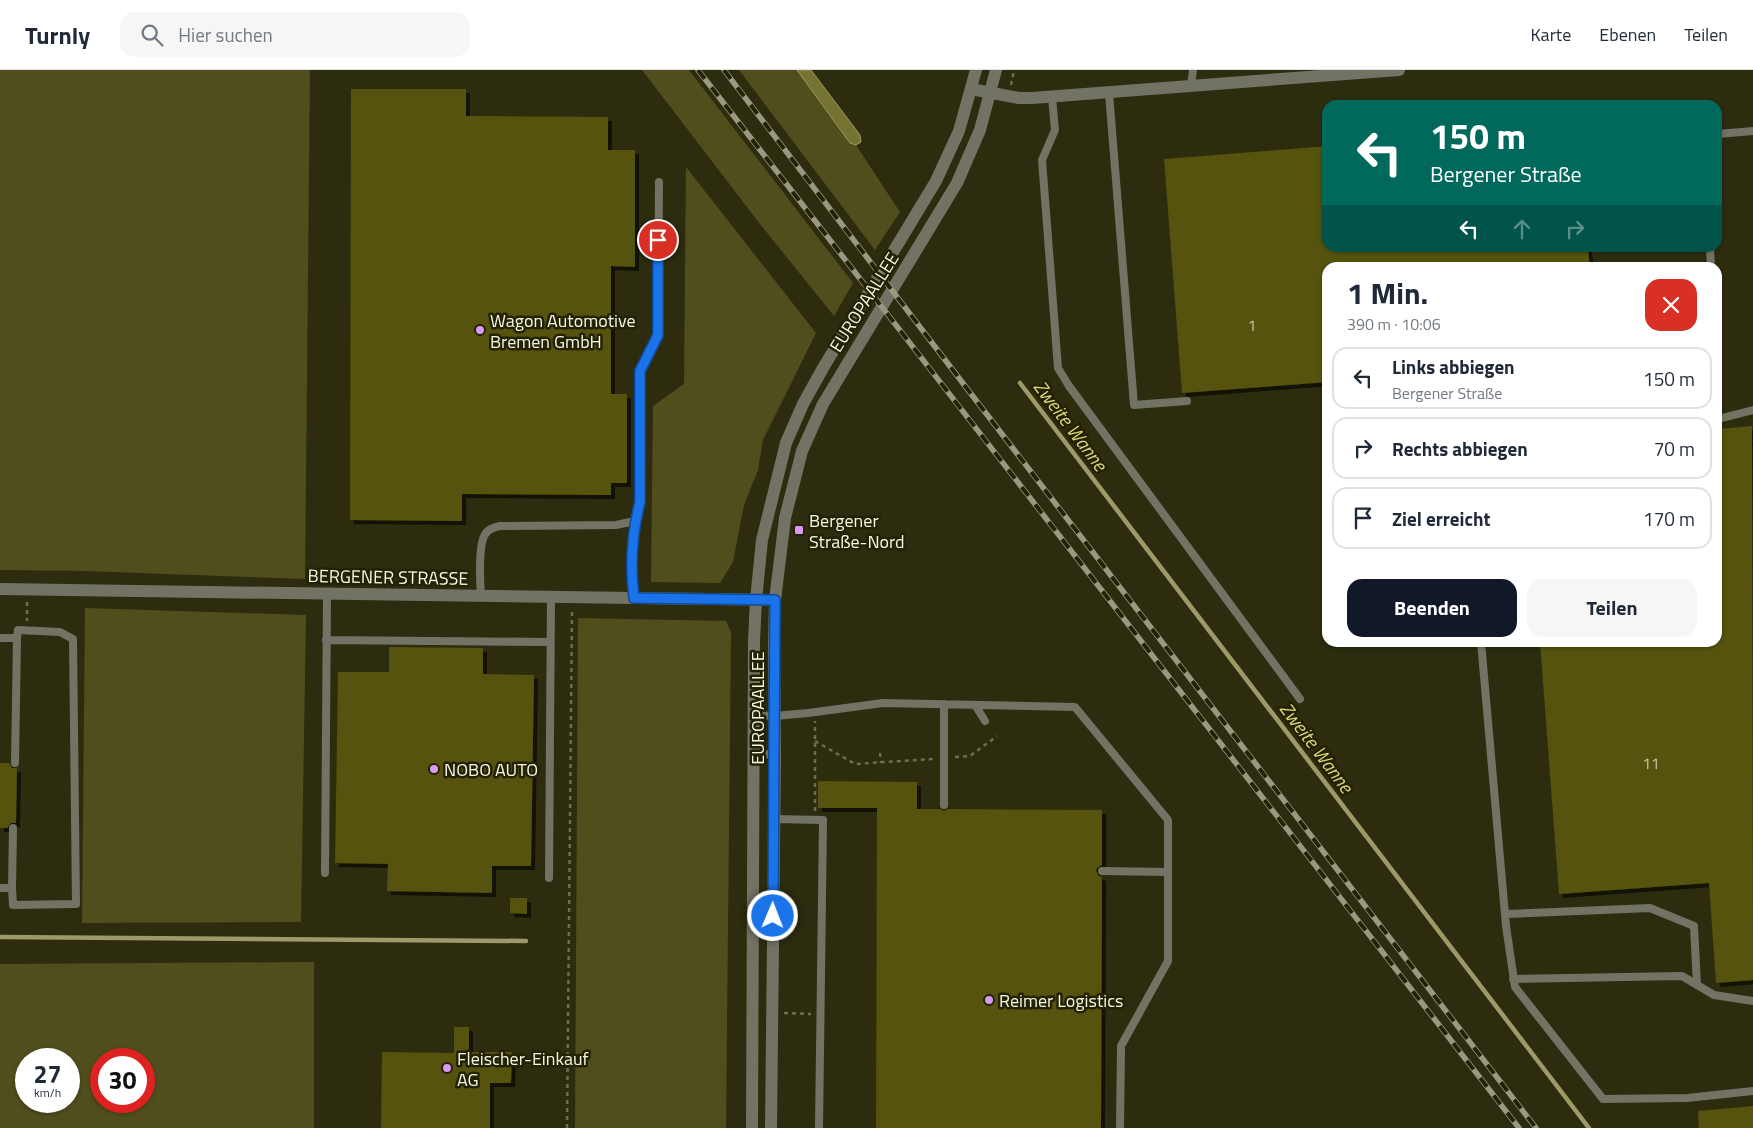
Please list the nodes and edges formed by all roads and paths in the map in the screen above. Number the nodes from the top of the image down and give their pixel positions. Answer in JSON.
{"nodes":[{"id":1,"x":976,"y":70,"type":"edge"},
{"id":2,"x":996,"y":70,"type":"edge"},
{"id":3,"x":1193,"y":70,"type":"edge"},
{"id":4,"x":1399,"y":70,"type":"edge"},
{"id":5,"x":1191,"y":86,"type":"junction"},
{"id":6,"x":971,"y":89,"type":"junction"},
{"id":7,"x":990,"y":93,"type":"junction"},
{"id":8,"x":1109,"y":93,"type":"junction"},
{"id":9,"x":1052,"y":97,"type":"junction"},
{"id":10,"x":1753,"y":131,"type":"edge"},
{"id":11,"x":1722,"y":134,"type":"edge"},
{"id":12,"x":659,"y":182,"type":"dead end"},
{"id":13,"x":1187,"y":401,"type":"dead end"},
{"id":14,"x":1753,"y":410,"type":"edge"},
{"id":15,"x":1722,"y":418,"type":"edge"},
{"id":16,"x":635,"y":521,"type":"junction"},
{"id":17,"x":0,"y":589,"type":"edge"},
{"id":18,"x":26,"y":589,"type":"junction"},
{"id":19,"x":327,"y":593,"type":"junction"},
{"id":20,"x":482,"y":595,"type":"junction"},
{"id":21,"x":551,"y":596,"type":"junction"},
{"id":22,"x":572,"y":597,"type":"junction"},
{"id":23,"x":634,"y":598,"type":"junction"},
{"id":24,"x":756,"y":600,"type":"junction"},
{"id":25,"x":775,"y":600,"type":"junction"},
{"id":26,"x":28,"y":630,"type":"junction"},
{"id":27,"x":0,"y":638,"type":"edge"},
{"id":28,"x":17,"y":638,"type":"junction"},
{"id":29,"x":326,"y":640,"type":"junction"},
{"id":30,"x":550,"y":642,"type":"junction"},
{"id":31,"x":1481,"y":647,"type":"edge"},
{"id":32,"x":1300,"y":699,"type":"dead end"},
{"id":33,"x":944,"y":704,"type":"junction"},
{"id":34,"x":975,"y":705,"type":"junction"},
{"id":35,"x":815,"y":712,"type":"junction"},
{"id":36,"x":753,"y":715,"type":"junction"},
{"id":37,"x":775,"y":716,"type":"junction"},
{"id":38,"x":985,"y":720,"type":"dead end"},
{"id":39,"x":996,"y":736,"type":"dead end"},
{"id":40,"x":815,"y":741,"type":"junction"},
{"id":41,"x":754,"y":752,"type":"junction"},
{"id":42,"x":880,"y":753,"type":"dead end"},
{"id":43,"x":775,"y":755,"type":"junction"},
{"id":44,"x":944,"y":758,"type":"junction"},
{"id":45,"x":15,"y":763,"type":"dead end"},
{"id":46,"x":881,"y":763,"type":"junction"},
{"id":47,"x":944,"y":805,"type":"dead end"},
{"id":48,"x":774,"y":820,"type":"junction"},
{"id":49,"x":815,"y":820,"type":"junction"},
{"id":50,"x":14,"y":828,"type":"dead end"},
{"id":51,"x":1102,"y":871,"type":"dead end"},
{"id":52,"x":1168,"y":872,"type":"junction"},
{"id":53,"x":325,"y":873,"type":"dead end"},
{"id":54,"x":549,"y":878,"type":"dead end"},
{"id":55,"x":0,"y":888,"type":"edge"},
{"id":56,"x":12,"y":888,"type":"junction"},
{"id":57,"x":1505,"y":914,"type":"junction"},
{"id":58,"x":1514,"y":979,"type":"junction"},
{"id":59,"x":1697,"y":985,"type":"junction"},
{"id":60,"x":1753,"y":1002,"type":"edge"},
{"id":61,"x":772,"y":1013,"type":"junction"},
{"id":62,"x":806,"y":1014,"type":"dead end"},
{"id":63,"x":1753,"y":1091,"type":"edge"},
{"id":64,"x":567,"y":1128,"type":"edge"},
{"id":65,"x":752,"y":1128,"type":"edge"},
{"id":66,"x":771,"y":1128,"type":"edge"},
{"id":67,"x":819,"y":1128,"type":"edge"},
{"id":68,"x":1120,"y":1128,"type":"edge"}],
"edges":[{"from":1,"to":6,"type":"street","name":"EUROPAALLEE"},
{"from":2,"to":7,"type":"street","name":"EUROPAALLEE"},
{"from":3,"to":5,"type":"lane"},
{"from":4,"to":5,"type":"street"},
{"from":5,"to":8,"type":"street"},
{"from":6,"to":7,"type":"street"},
{"from":6,"to":24,"type":"street","name":"EUROPAALLEE"},
{"from":7,"to":9,"type":"street"},
{"from":7,"to":25,"type":"street","name":"EUROPAALLEE"},
{"from":8,"to":9,"type":"street"},
{"from":8,"to":13,"type":"lane"},
{"from":9,"to":32,"type":"lane"},
{"from":10,"to":11,"type":"lane"},
{"from":12,"to":16,"type":"lane"},
{"from":14,"to":15,"type":"lane"},
{"from":16,"to":20,"type":"lane"},
{"from":16,"to":23,"type":"lane"},
{"from":17,"to":18,"type":"street","name":"BERGENER STRASSE"},
{"from":18,"to":19,"type":"street","name":"BERGENER STRASSE"},
{"from":18,"to":26,"type":"path"},
{"from":19,"to":20,"type":"street","name":"BERGENER STRASSE"},
{"from":19,"to":29,"type":"lane"},
{"from":20,"to":21,"type":"street","name":"BERGENER STRASSE"},
{"from":21,"to":22,"type":"street","name":"BERGENER STRASSE"},
{"from":21,"to":30,"type":"lane"},
{"from":22,"to":23,"type":"street","name":"BERGENER STRASSE"},
{"from":22,"to":64,"type":"path"},
{"from":23,"to":24,"type":"street","name":"BERGENER STRASSE"},
{"from":24,"to":25,"type":"street","name":"BERGENER STRASSE"},
{"from":24,"to":36,"type":"street","name":"EUROPAALLEE"},
{"from":25,"to":37,"type":"street","name":"EUROPAALLEE"},
{"from":26,"to":28,"type":"lane"},
{"from":26,"to":56,"type":"lane"},
{"from":27,"to":28,"type":"lane"},
{"from":28,"to":45,"type":"lane"},
{"from":29,"to":30,"type":"lane"},
{"from":29,"to":53,"type":"lane"},
{"from":30,"to":54,"type":"lane"},
{"from":31,"to":57,"type":"lane"},
{"from":33,"to":34,"type":"lane"},
{"from":33,"to":35,"type":"lane"},
{"from":33,"to":44,"type":"lane"},
{"from":34,"to":38,"type":"lane"},
{"from":34,"to":52,"type":"lane"},
{"from":35,"to":37,"type":"lane"},
{"from":35,"to":40,"type":"path"},
{"from":36,"to":37,"type":"lane"},
{"from":36,"to":41,"type":"street","name":"EUROPAALLEE"},
{"from":37,"to":43,"type":"street","name":"EUROPAALLEE"},
{"from":39,"to":44,"type":"path"},
{"from":40,"to":46,"type":"path"},
{"from":40,"to":49,"type":"path"},
{"from":41,"to":43,"type":"lane"},
{"from":41,"to":65,"type":"street","name":"EUROPAALLEE"},
{"from":42,"to":46,"type":"path"},
{"from":43,"to":48,"type":"street","name":"EUROPAALLEE"},
{"from":44,"to":46,"type":"path"},
{"from":44,"to":47,"type":"lane"},
{"from":48,"to":49,"type":"lane"},
{"from":48,"to":61,"type":"street","name":"EUROPAALLEE"},
{"from":49,"to":67,"type":"lane"},
{"from":50,"to":56,"type":"lane"},
{"from":51,"to":52,"type":"lane"},
{"from":52,"to":68,"type":"lane"},
{"from":55,"to":56,"type":"lane"},
{"from":57,"to":58,"type":"lane"},
{"from":57,"to":59,"type":"lane"},
{"from":58,"to":59,"type":"lane"},
{"from":58,"to":63,"type":"lane"},
{"from":59,"to":60,"type":"lane"},
{"from":61,"to":62,"type":"path"},
{"from":61,"to":66,"type":"street","name":"EUROPAALLEE"}]}
